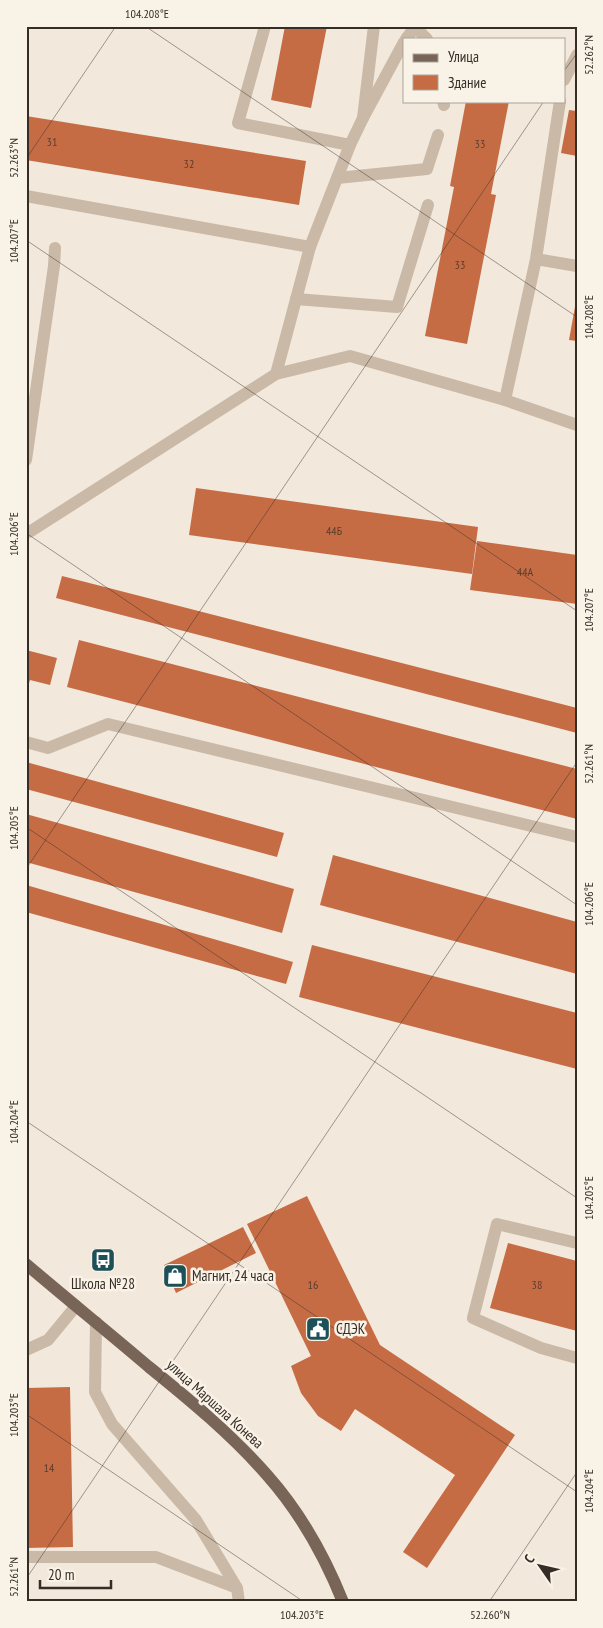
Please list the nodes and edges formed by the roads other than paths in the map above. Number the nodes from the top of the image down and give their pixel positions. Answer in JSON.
{"nodes":[{"id":1,"x":265,"y":26,"type":"edge"},
{"id":2,"x":374,"y":26,"type":"edge"},
{"id":3,"x":416,"y":26,"type":"edge"},
{"id":4,"x":407,"y":38,"type":"edge"},
{"id":5,"x":426,"y":38,"type":"edge"},
{"id":6,"x":403,"y":44,"type":"edge"},
{"id":7,"x":577,"y":55,"type":"edge"},
{"id":8,"x":566,"y":76,"type":"edge"},
{"id":9,"x":560,"y":102,"type":"edge"},
{"id":10,"x":363,"y":118,"type":"junction"},
{"id":11,"x":438,"y":135,"type":"dead end"},
{"id":12,"x":350,"y":145,"type":"junction"},
{"id":13,"x":337,"y":178,"type":"junction"},
{"id":14,"x":26,"y":196,"type":"edge"},
{"id":15,"x":428,"y":205,"type":"dead end"},
{"id":16,"x":310,"y":247,"type":"junction"},
{"id":17,"x":55,"y":248,"type":"dead end"},
{"id":18,"x":536,"y":259,"type":"junction"},
{"id":19,"x":577,"y":266,"type":"edge"},
{"id":20,"x":296,"y":299,"type":"junction"},
{"id":21,"x":276,"y":374,"type":"junction"},
{"id":22,"x":505,"y":400,"type":"junction"},
{"id":23,"x":577,"y":425,"type":"edge"},
{"id":24,"x":26,"y":460,"type":"edge"},
{"id":25,"x":26,"y":533,"type":"edge"},
{"id":26,"x":26,"y":742,"type":"edge"},
{"id":27,"x":577,"y":837,"type":"edge"},
{"id":28,"x":577,"y":1243,"type":"edge"},
{"id":29,"x":26,"y":1264,"type":"edge"},
{"id":30,"x":76,"y":1306,"type":"junction"},
{"id":31,"x":96,"y":1322,"type":"junction"},
{"id":32,"x":26,"y":1350,"type":"edge"},
{"id":33,"x":577,"y":1358,"type":"edge"},
{"id":34,"x":26,"y":1557,"type":"edge"},
{"id":35,"x":237,"y":1588,"type":"junction"},
{"id":36,"x":239,"y":1602,"type":"edge"},
{"id":37,"x":343,"y":1602,"type":"edge"}],
"edges":[{"from":1,"to":12,"type":"street"},
{"from":2,"to":10,"type":"street"},
{"from":3,"to":4,"type":"street"},
{"from":3,"to":5,"type":"street"},
{"from":6,"to":10,"type":"street"},
{"from":7,"to":8,"type":"street"},
{"from":9,"to":18,"type":"street"},
{"from":10,"to":12,"type":"street"},
{"from":11,"to":13,"type":"street"},
{"from":12,"to":13,"type":"street"},
{"from":13,"to":16,"type":"street"},
{"from":14,"to":16,"type":"street"},
{"from":15,"to":20,"type":"street"},
{"from":16,"to":20,"type":"street"},
{"from":17,"to":24,"type":"street"},
{"from":18,"to":19,"type":"street"},
{"from":18,"to":22,"type":"street"},
{"from":20,"to":21,"type":"street"},
{"from":21,"to":22,"type":"street"},
{"from":21,"to":25,"type":"street"},
{"from":22,"to":23,"type":"street"},
{"from":26,"to":27,"type":"street"},
{"from":28,"to":33,"type":"street"},
{"from":29,"to":30,"type":"main road","name":"улица Маршала Конева"},
{"from":30,"to":31,"type":"main road","name":"улица Маршала Конева"},
{"from":30,"to":32,"type":"street"},
{"from":31,"to":35,"type":"street"},
{"from":31,"to":37,"type":"main road","name":"улица Маршала Конева"},
{"from":34,"to":35,"type":"street"},
{"from":35,"to":36,"type":"street"}]}
